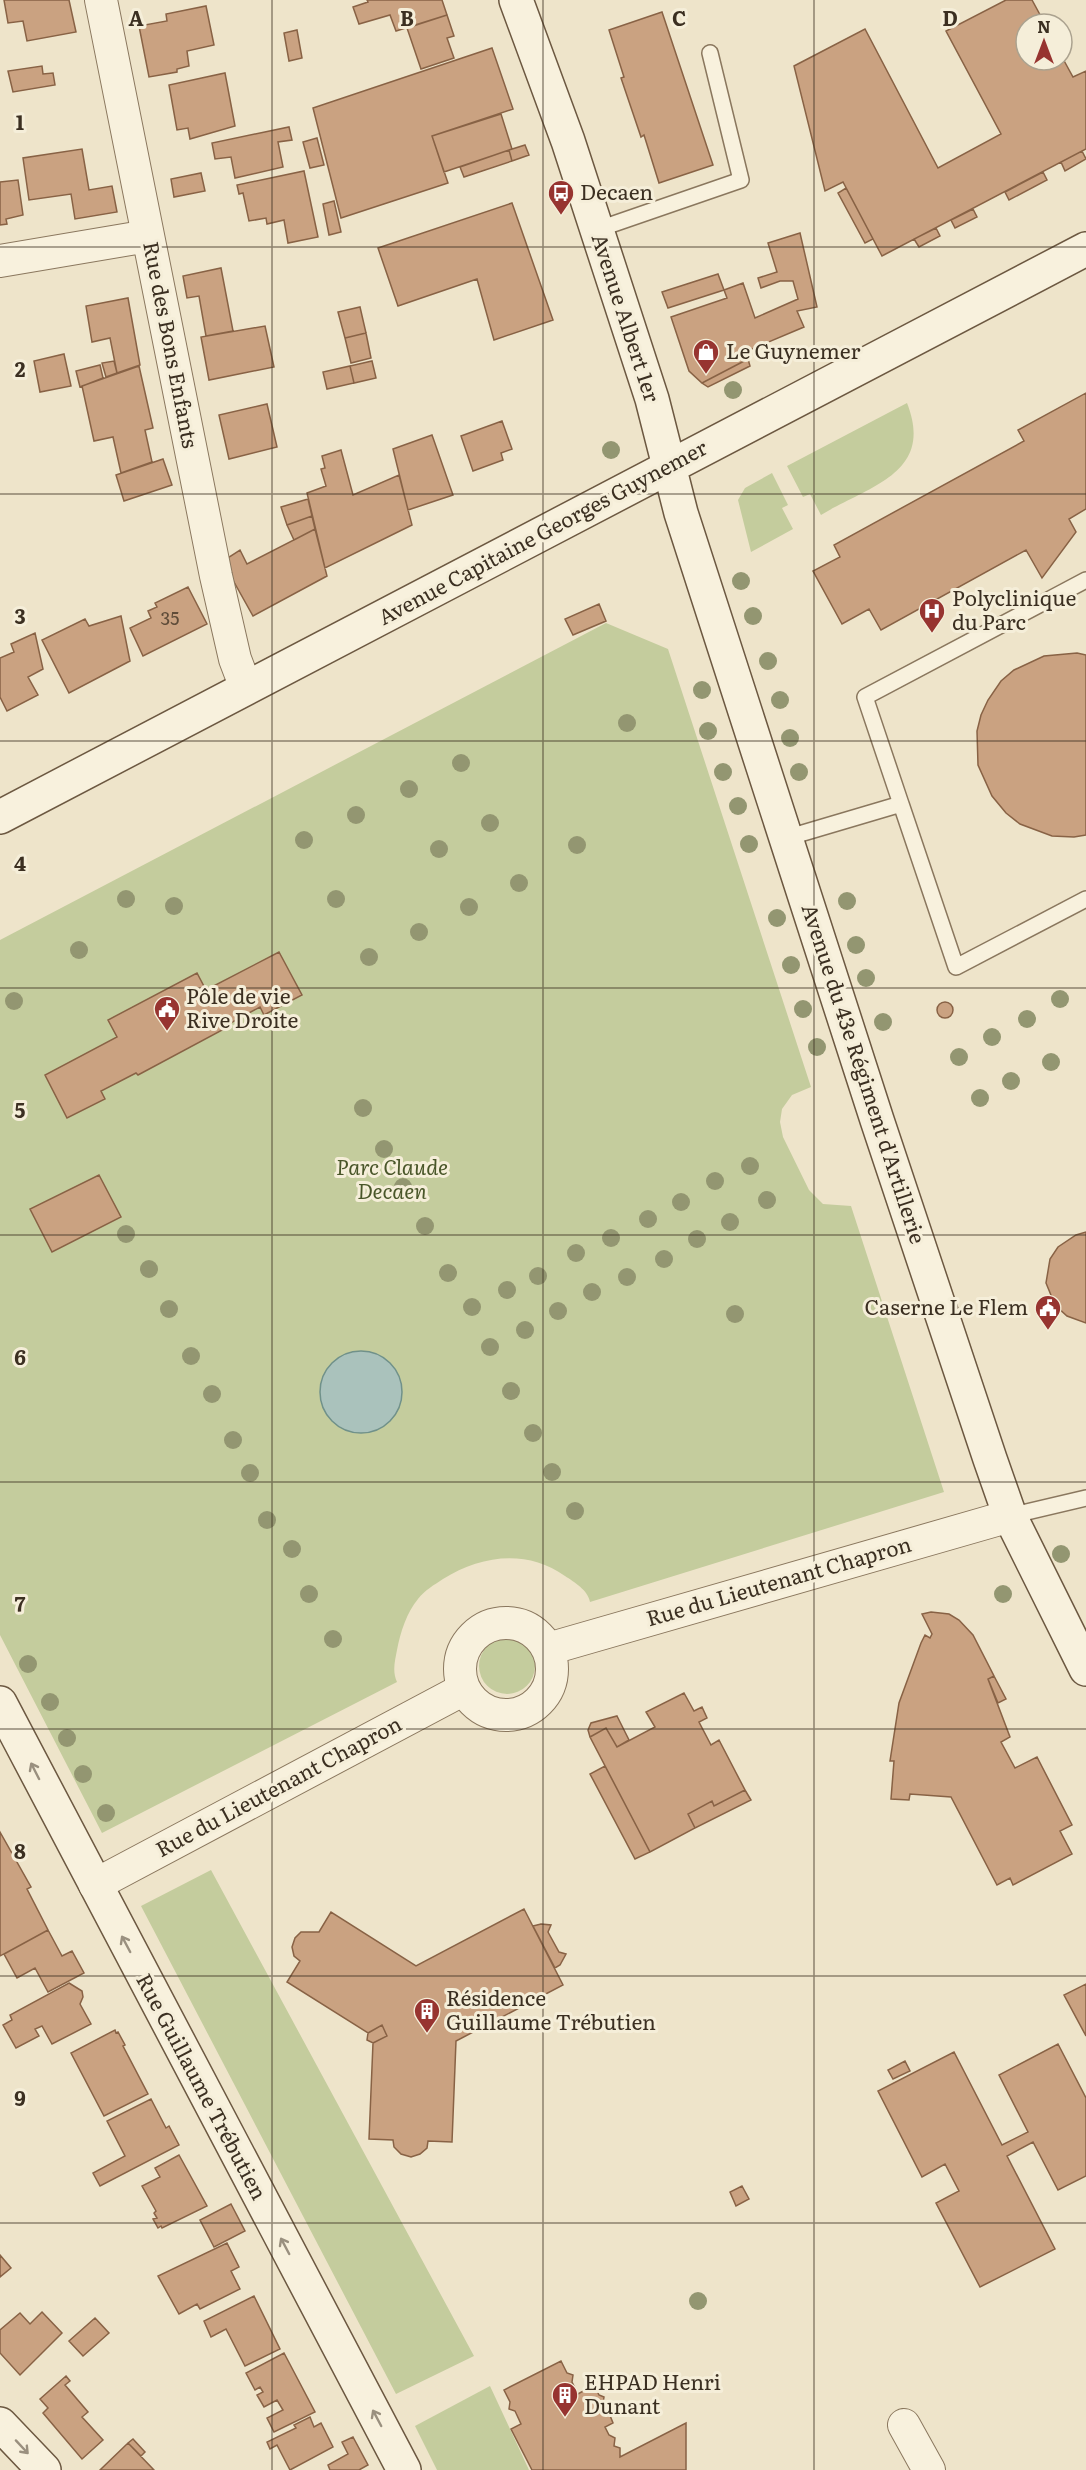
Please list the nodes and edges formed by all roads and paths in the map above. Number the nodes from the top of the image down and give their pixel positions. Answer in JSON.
{"nodes":[{"id":1,"x":101,"y":0,"type":"edge"},
{"id":2,"x":516,"y":0,"type":"edge"},
{"id":3,"x":710,"y":53,"type":"dead end"},
{"id":4,"x":596,"y":230,"type":"junction"},
{"id":5,"x":148,"y":236,"type":"junction"},
{"id":6,"x":1086,"y":249,"type":"edge"},
{"id":7,"x":0,"y":261,"type":"edge"},
{"id":8,"x":670,"y":467,"type":"junction"},
{"id":9,"x":1086,"y":580,"type":"edge"},
{"id":10,"x":246,"y":688,"type":"junction"},
{"id":11,"x":901,"y":804,"type":"junction"},
{"id":12,"x":0,"y":817,"type":"edge"},
{"id":13,"x":786,"y":838,"type":"junction"},
{"id":14,"x":1086,"y":899,"type":"edge"},
{"id":15,"x":1086,"y":1498,"type":"edge"},
{"id":16,"x":1010,"y":1516,"type":"junction"},
{"id":17,"x":548,"y":1649,"type":"junction"},
{"id":18,"x":1086,"y":1669,"type":"edge"},
{"id":19,"x":464,"y":1689,"type":"junction"},
{"id":20,"x":0,"y":1703,"type":"edge"},
{"id":21,"x":95,"y":1885,"type":"junction"},
{"id":22,"x":0,"y":2424,"type":"edge"},
{"id":23,"x":904,"y":2425,"type":"dead end"},
{"id":24,"x":44,"y":2470,"type":"edge"},
{"id":25,"x":404,"y":2470,"type":"edge"},
{"id":26,"x":928,"y":2470,"type":"edge"}],
"edges":[{"from":1,"to":5,"type":"street","name":"Rue des Bons Enfants"},
{"from":2,"to":4,"type":"street","name":"Avenue Albert 1er"},
{"from":3,"to":4,"type":"lane"},
{"from":4,"to":8,"type":"street","name":"Avenue Albert 1er"},
{"from":5,"to":7,"type":"street"},
{"from":5,"to":10,"type":"street","name":"Rue des Bons Enfants"},
{"from":6,"to":8,"type":"street","name":"Avenue Capitaine Georges Guynemer"},
{"from":8,"to":10,"type":"street","name":"Avenue Capitaine Georges Guynemer"},
{"from":8,"to":13,"type":"street","name":"Avenue du 43e Régiment d'Artillerie"},
{"from":9,"to":11,"type":"lane"},
{"from":10,"to":12,"type":"street","name":"Avenue Capitaine Georges Guynemer"},
{"from":11,"to":13,"type":"lane"},
{"from":11,"to":14,"type":"lane"},
{"from":13,"to":16,"type":"street","name":"Avenue du 43e Régiment d'Artillerie"},
{"from":15,"to":16,"type":"lane"},
{"from":16,"to":17,"type":"street","name":"Rue du Lieutenant Chapron"},
{"from":16,"to":18,"type":"street","name":"Avenue du 43e Régiment d'Artillerie"},
{"from":17,"to":19,"type":"street"},
{"from":17,"to":19,"type":"street"},
{"from":19,"to":21,"type":"street","name":"Rue du Lieutenant Chapron"},
{"from":21,"to":20,"type":"street","name":"Rue Guillaume Trébutien","one_way":true},
{"from":25,"to":21,"type":"street","name":"Rue Guillaume Trébutien","one_way":true},
{"from":22,"to":24,"type":"street","one_way":true},
{"from":23,"to":26,"type":"street"}]}
